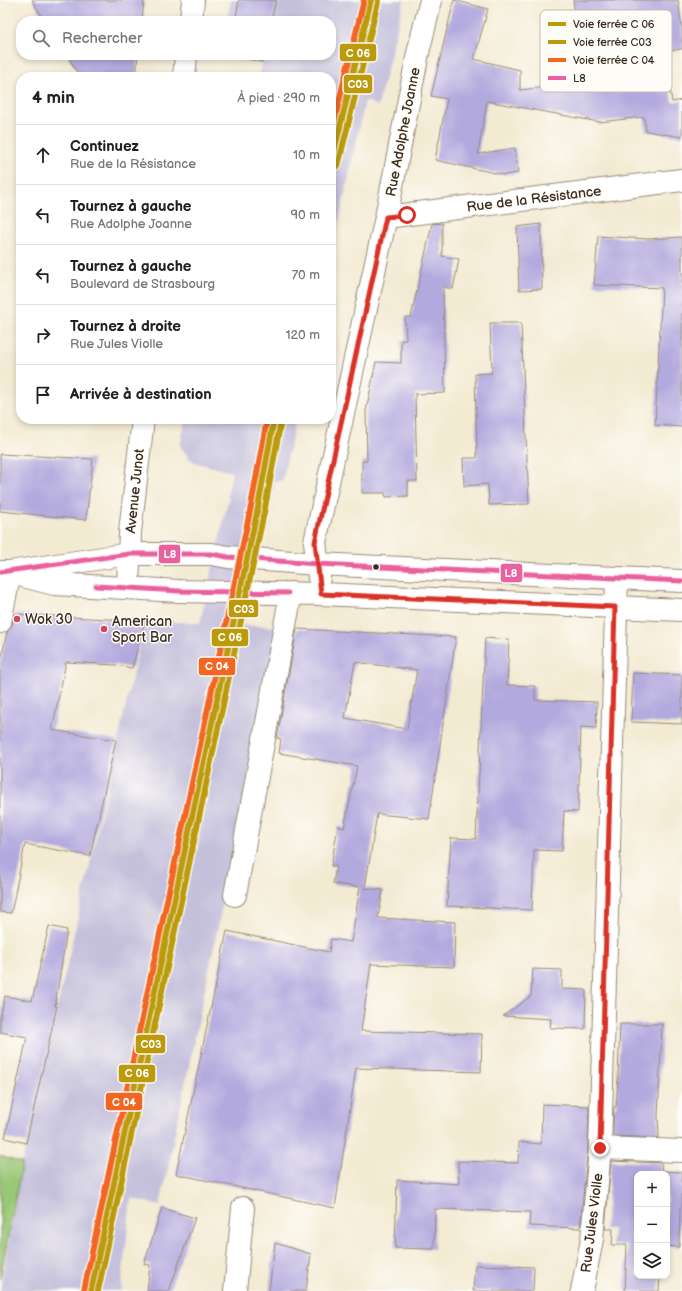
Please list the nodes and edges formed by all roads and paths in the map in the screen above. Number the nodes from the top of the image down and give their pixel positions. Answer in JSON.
{"nodes":[{"id":1,"x":193,"y":0,"type":"edge"},
{"id":2,"x":431,"y":0,"type":"edge"},
{"id":3,"x":191,"y":16,"type":"edge"},
{"id":4,"x":186,"y":60,"type":"edge"},
{"id":5,"x":184,"y":72,"type":"edge"},
{"id":6,"x":682,"y":180,"type":"edge"},
{"id":7,"x":386,"y":217,"type":"junction"},
{"id":8,"x":143,"y":424,"type":"edge"},
{"id":9,"x":129,"y":554,"type":"junction"},
{"id":10,"x":317,"y":564,"type":"junction"},
{"id":11,"x":5,"y":572,"type":"edge"},
{"id":12,"x":616,"y":578,"type":"junction"},
{"id":13,"x":682,"y":581,"type":"edge"},
{"id":14,"x":128,"y":588,"type":"junction"},
{"id":15,"x":291,"y":593,"type":"junction"},
{"id":16,"x":321,"y":594,"type":"junction"},
{"id":17,"x":615,"y":607,"type":"junction"},
{"id":18,"x":682,"y":610,"type":"edge"},
{"id":19,"x":0,"y":622,"type":"edge"},
{"id":20,"x":236,"y":894,"type":"dead end"},
{"id":21,"x":600,"y":1148,"type":"junction"},
{"id":22,"x":682,"y":1150,"type":"edge"},
{"id":23,"x":243,"y":1208,"type":"dead end"},
{"id":24,"x":235,"y":1291,"type":"edge"},
{"id":25,"x":582,"y":1291,"type":"edge"}],
"edges":[{"from":1,"to":3,"type":"street"},
{"from":2,"to":7,"type":"street","name":"Rue Adolphe Joanne"},
{"from":4,"to":5,"type":"street"},
{"from":6,"to":7,"type":"street","name":"Rue de la Résistance"},
{"from":7,"to":10,"type":"street","name":"Rue Adolphe Joanne"},
{"from":8,"to":9,"type":"street","name":"Avenue Junot"},
{"from":9,"to":10,"type":"street"},
{"from":9,"to":11,"type":"street"},
{"from":9,"to":14,"type":"street","name":"Avenue Junot"},
{"from":10,"to":12,"type":"street"},
{"from":10,"to":16,"type":"street","name":"Rue Adolphe Joanne"},
{"from":11,"to":14,"type":"street"},
{"from":11,"to":19,"type":"street"},
{"from":12,"to":13,"type":"street"},
{"from":12,"to":17,"type":"street","name":"Rue Jules Violle"},
{"from":14,"to":15,"type":"street"},
{"from":15,"to":16,"type":"street"},
{"from":15,"to":20,"type":"street"},
{"from":16,"to":17,"type":"street"},
{"from":17,"to":18,"type":"street"},
{"from":17,"to":21,"type":"street","name":"Rue Jules Violle"},
{"from":21,"to":22,"type":"street"},
{"from":21,"to":25,"type":"street","name":"Rue Jules Violle"},
{"from":23,"to":24,"type":"street"}]}
